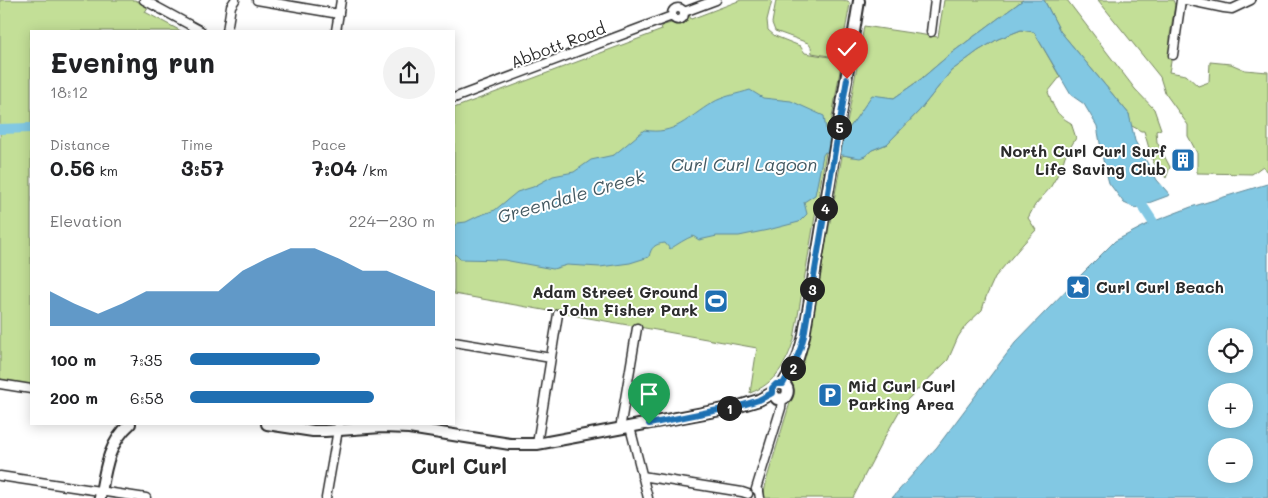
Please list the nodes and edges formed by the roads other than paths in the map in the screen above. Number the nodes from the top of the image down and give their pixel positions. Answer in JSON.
{"nodes":[{"id":1,"x":144,"y":0,"type":"edge"},
{"id":2,"x":235,"y":0,"type":"edge"},
{"id":3,"x":257,"y":0,"type":"edge"},
{"id":4,"x":341,"y":0,"type":"edge"},
{"id":5,"x":716,"y":0,"type":"edge"},
{"id":6,"x":859,"y":0,"type":"edge"},
{"id":7,"x":935,"y":0,"type":"edge"},
{"id":8,"x":1181,"y":0,"type":"edge"},
{"id":9,"x":1186,"y":0,"type":"edge"},
{"id":10,"x":1251,"y":0,"type":"edge"},
{"id":11,"x":676,"y":4,"type":"edge"},
{"id":12,"x":684,"y":12,"type":"junction"},
{"id":13,"x":339,"y":14,"type":"junction"},
{"id":14,"x":672,"y":16,"type":"junction"},
{"id":15,"x":199,"y":30,"type":"edge"},
{"id":16,"x":227,"y":30,"type":"edge"},
{"id":17,"x":336,"y":30,"type":"edge"},
{"id":18,"x":931,"y":32,"type":"dead end"},
{"id":19,"x":1173,"y":55,"type":"dead end"},
{"id":20,"x":455,"y":98,"type":"edge"},
{"id":21,"x":558,"y":314,"type":"dead end"},
{"id":22,"x":637,"y":328,"type":"dead end"},
{"id":23,"x":455,"y":342,"type":"edge"},
{"id":24,"x":551,"y":358,"type":"junction"},
{"id":25,"x":0,"y":384,"type":"edge"},
{"id":26,"x":783,"y":384,"type":"junction"},
{"id":27,"x":30,"y":389,"type":"edge"},
{"id":28,"x":772,"y":393,"type":"junction"},
{"id":29,"x":782,"y":399,"type":"junction"},
{"id":30,"x":129,"y":425,"type":"edge"},
{"id":31,"x":274,"y":425,"type":"edge"},
{"id":32,"x":338,"y":428,"type":"edge"},
{"id":33,"x":625,"y":428,"type":"junction"},
{"id":34,"x":537,"y":444,"type":"junction"},
{"id":35,"x":0,"y":476,"type":"edge"},
{"id":36,"x":642,"y":476,"type":"junction"},
{"id":37,"x":756,"y":489,"type":"junction"},
{"id":38,"x":101,"y":495,"type":"edge"},
{"id":39,"x":748,"y":496,"type":"edge"},
{"id":40,"x":146,"y":498,"type":"edge"},
{"id":41,"x":326,"y":498,"type":"edge"},
{"id":42,"x":648,"y":498,"type":"edge"},
{"id":43,"x":760,"y":498,"type":"edge"}],
"edges":[{"from":1,"to":15,"type":"street"},
{"from":2,"to":16,"type":"street"},
{"from":3,"to":13,"type":"street"},
{"from":4,"to":13,"type":"street"},
{"from":5,"to":12,"type":"street","name":"Abbott Road"},
{"from":6,"to":26,"type":"main road"},
{"from":7,"to":18,"type":"street"},
{"from":8,"to":19,"type":"street"},
{"from":9,"to":10,"type":"street"},
{"from":11,"to":12,"type":"street"},
{"from":11,"to":14,"type":"street"},
{"from":12,"to":14,"type":"street","name":"Abbott Road"},
{"from":13,"to":17,"type":"street"},
{"from":14,"to":20,"type":"street","name":"Abbott Road"},
{"from":21,"to":24,"type":"street"},
{"from":22,"to":33,"type":"street"},
{"from":23,"to":24,"type":"street"},
{"from":24,"to":34,"type":"street"},
{"from":25,"to":27,"type":"street"},
{"from":26,"to":28,"type":"main road"},
{"from":26,"to":29,"type":"main road"},
{"from":28,"to":29,"type":"main road"},
{"from":28,"to":33,"type":"main road"},
{"from":29,"to":37,"type":"street"},
{"from":30,"to":38,"type":"main road"},
{"from":31,"to":32,"type":"main road"},
{"from":32,"to":34,"type":"main road"},
{"from":32,"to":41,"type":"street"},
{"from":33,"to":34,"type":"main road"},
{"from":33,"to":36,"type":"street"},
{"from":35,"to":38,"type":"street"},
{"from":36,"to":39,"type":"street"},
{"from":36,"to":42,"type":"street"},
{"from":37,"to":39,"type":"street"},
{"from":37,"to":43,"type":"street"},
{"from":38,"to":40,"type":"street"}]}
